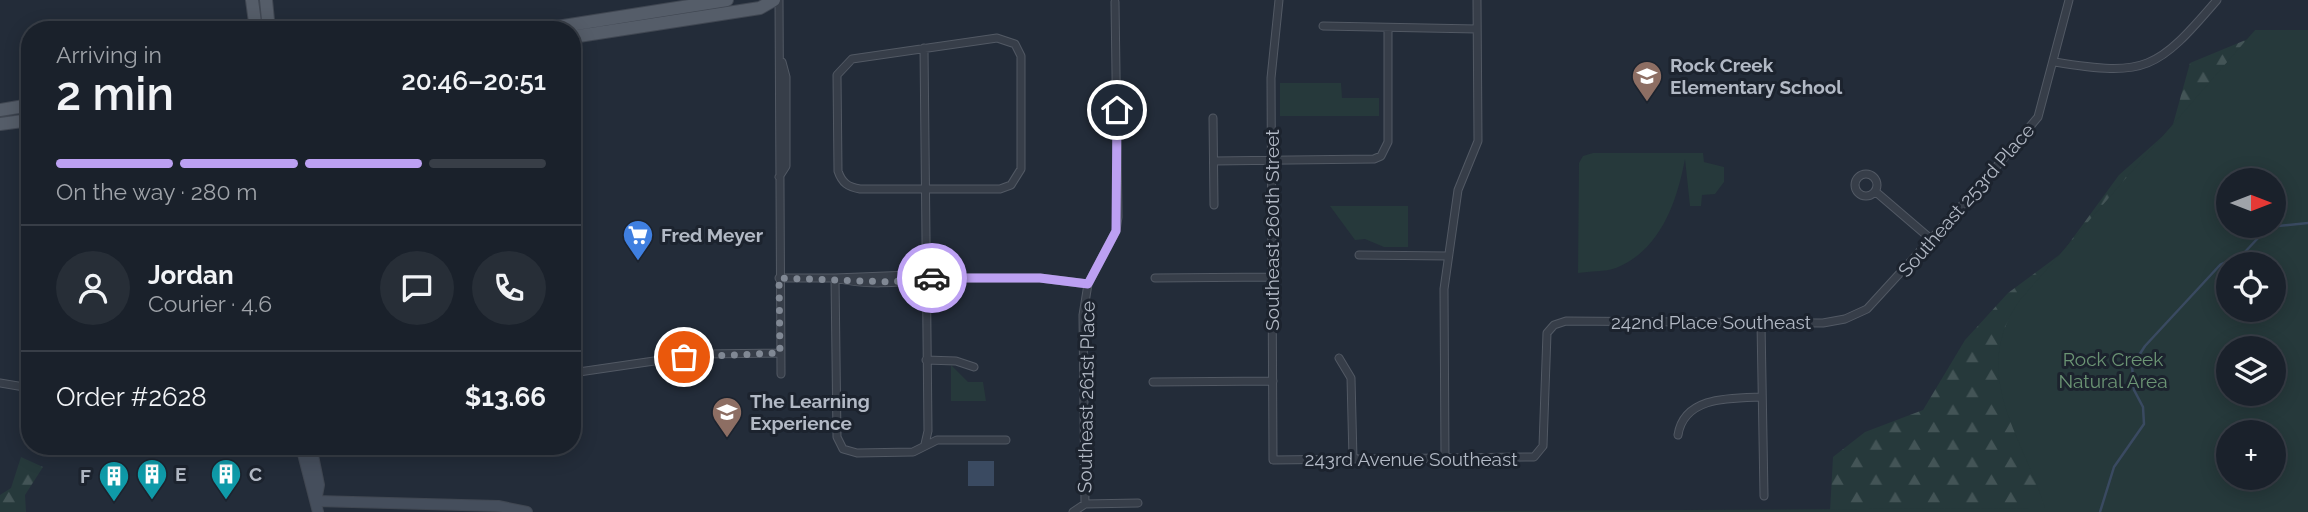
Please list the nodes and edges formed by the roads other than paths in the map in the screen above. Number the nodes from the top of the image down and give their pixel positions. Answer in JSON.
{"nodes":[{"id":1,"x":253,"y":0,"type":"edge"},
{"id":2,"x":266,"y":0,"type":"edge"},
{"id":3,"x":727,"y":0,"type":"edge"},
{"id":4,"x":776,"y":0,"type":"edge"},
{"id":5,"x":1279,"y":0,"type":"edge"},
{"id":6,"x":1477,"y":0,"type":"edge"},
{"id":7,"x":2069,"y":0,"type":"edge"},
{"id":8,"x":2217,"y":0,"type":"edge"},
{"id":9,"x":1115,"y":2,"type":"dead end"},
{"id":10,"x":255,"y":21,"type":"edge"},
{"id":11,"x":268,"y":21,"type":"edge"},
{"id":12,"x":587,"y":22,"type":"junction"},
{"id":13,"x":581,"y":23,"type":"edge"},
{"id":14,"x":1323,"y":26,"type":"dead end"},
{"id":15,"x":581,"y":28,"type":"edge"},
{"id":16,"x":1388,"y":29,"type":"junction"},
{"id":17,"x":1477,"y":29,"type":"junction"},
{"id":18,"x":581,"y":36,"type":"edge"},
{"id":19,"x":924,"y":48,"type":"junction"},
{"id":20,"x":2055,"y":62,"type":"junction"},
{"id":21,"x":21,"y":108,"type":"edge"},
{"id":22,"x":1,"y":113,"type":"edge"},
{"id":23,"x":1213,"y":118,"type":"dead end"},
{"id":24,"x":21,"y":121,"type":"edge"},
{"id":25,"x":0,"y":124,"type":"edge"},
{"id":26,"x":1272,"y":160,"type":"junction"},
{"id":27,"x":1214,"y":161,"type":"junction"},
{"id":28,"x":925,"y":189,"type":"junction"},
{"id":29,"x":1876,"y":192,"type":"dead end"},
{"id":30,"x":1214,"y":205,"type":"dead end"},
{"id":31,"x":1932,"y":240,"type":"junction"},
{"id":32,"x":1359,"y":255,"type":"dead end"},
{"id":33,"x":1448,"y":256,"type":"junction"},
{"id":34,"x":1272,"y":277,"type":"junction"},
{"id":35,"x":779,"y":278,"type":"junction"},
{"id":36,"x":835,"y":278,"type":"junction"},
{"id":37,"x":926,"y":278,"type":"junction"},
{"id":38,"x":1155,"y":278,"type":"dead end"},
{"id":39,"x":1088,"y":284,"type":"junction"},
{"id":40,"x":1867,"y":309,"type":"joint"},
{"id":41,"x":1761,"y":323,"type":"junction"},
{"id":42,"x":780,"y":353,"type":"junction"},
{"id":43,"x":1339,"y":358,"type":"dead end"},
{"id":44,"x":926,"y":360,"type":"junction"},
{"id":45,"x":974,"y":367,"type":"dead end"},
{"id":46,"x":581,"y":372,"type":"edge"},
{"id":47,"x":781,"y":374,"type":"dead end"},
{"id":48,"x":1273,"y":381,"type":"junction"},
{"id":49,"x":1153,"y":382,"type":"dead end"},
{"id":50,"x":0,"y":383,"type":"edge"},
{"id":51,"x":21,"y":386,"type":"edge"},
{"id":52,"x":1762,"y":397,"type":"junction"},
{"id":53,"x":1678,"y":435,"type":"dead end"},
{"id":54,"x":1006,"y":440,"type":"dead end"},
{"id":55,"x":925,"y":444,"type":"junction"},
{"id":56,"x":1544,"y":446,"type":"joint"},
{"id":57,"x":303,"y":455,"type":"edge"},
{"id":58,"x":313,"y":455,"type":"edge"},
{"id":59,"x":1353,"y":459,"type":"junction"},
{"id":60,"x":1445,"y":459,"type":"junction"},
{"id":61,"x":1273,"y":460,"type":"joint"},
{"id":62,"x":1764,"y":496,"type":"dead end"},
{"id":63,"x":1138,"y":503,"type":"dead end"},
{"id":64,"x":1085,"y":504,"type":"junction"},
{"id":65,"x":317,"y":507,"type":"edge"},
{"id":66,"x":527,"y":512,"type":"edge"},
{"id":67,"x":1073,"y":512,"type":"edge"}],
"edges":[{"from":1,"to":10,"type":"main road"},
{"from":2,"to":11,"type":"main road"},
{"from":3,"to":12,"type":"main road"},
{"from":4,"to":18,"type":"main road"},
{"from":4,"to":35,"type":"street"},
{"from":5,"to":26,"type":"street","name":"Southeast 260th Street"},
{"from":6,"to":17,"type":"street"},
{"from":7,"to":20,"type":"street","name":"Southeast 253rd Place"},
{"from":8,"to":20,"type":"street"},
{"from":9,"to":39,"type":"street","name":"Southeast 261st Place"},
{"from":12,"to":13,"type":"main road"},
{"from":12,"to":15,"type":"main road"},
{"from":14,"to":16,"type":"street"},
{"from":16,"to":17,"type":"street"},
{"from":16,"to":26,"type":"street"},
{"from":17,"to":33,"type":"street"},
{"from":19,"to":28,"type":"street"},
{"from":19,"to":28,"type":"street"},
{"from":19,"to":28,"type":"street"},
{"from":20,"to":31,"type":"street","name":"Southeast 253rd Place"},
{"from":21,"to":22,"type":"main road"},
{"from":23,"to":27,"type":"street"},
{"from":24,"to":25,"type":"main road"},
{"from":26,"to":27,"type":"street"},
{"from":26,"to":34,"type":"street","name":"Southeast 260th Street"},
{"from":27,"to":30,"type":"street"},
{"from":28,"to":37,"type":"street"},
{"from":29,"to":31,"type":"street"},
{"from":31,"to":40,"type":"street","name":"Southeast 253rd Place"},
{"from":32,"to":33,"type":"street"},
{"from":33,"to":60,"type":"street"},
{"from":34,"to":38,"type":"street"},
{"from":34,"to":48,"type":"street","name":"Southeast 260th Street"},
{"from":35,"to":36,"type":"street"},
{"from":35,"to":42,"type":"street"},
{"from":36,"to":37,"type":"street"},
{"from":36,"to":55,"type":"street"},
{"from":37,"to":39,"type":"street"},
{"from":37,"to":44,"type":"street"},
{"from":39,"to":64,"type":"street","name":"Southeast 261st Place"},
{"from":40,"to":41,"type":"street","name":"242nd Place Southeast"},
{"from":41,"to":52,"type":"street"},
{"from":41,"to":56,"type":"street","name":"242nd Place Southeast"},
{"from":42,"to":46,"type":"street"},
{"from":42,"to":47,"type":"street"},
{"from":43,"to":59,"type":"street"},
{"from":44,"to":45,"type":"street"},
{"from":44,"to":55,"type":"street"},
{"from":48,"to":49,"type":"street"},
{"from":48,"to":61,"type":"street","name":"Southeast 260th Street"},
{"from":50,"to":51,"type":"street"},
{"from":52,"to":53,"type":"street"},
{"from":52,"to":62,"type":"street"},
{"from":54,"to":55,"type":"street"},
{"from":56,"to":60,"type":"street","name":"243rd Avenue Southeast"},
{"from":57,"to":65,"type":"street"},
{"from":58,"to":65,"type":"street"},
{"from":59,"to":60,"type":"street","name":"243rd Avenue Southeast"},
{"from":59,"to":61,"type":"street","name":"243rd Avenue Southeast"},
{"from":63,"to":64,"type":"street"},
{"from":64,"to":67,"type":"street"},
{"from":65,"to":66,"type":"street"}]}
